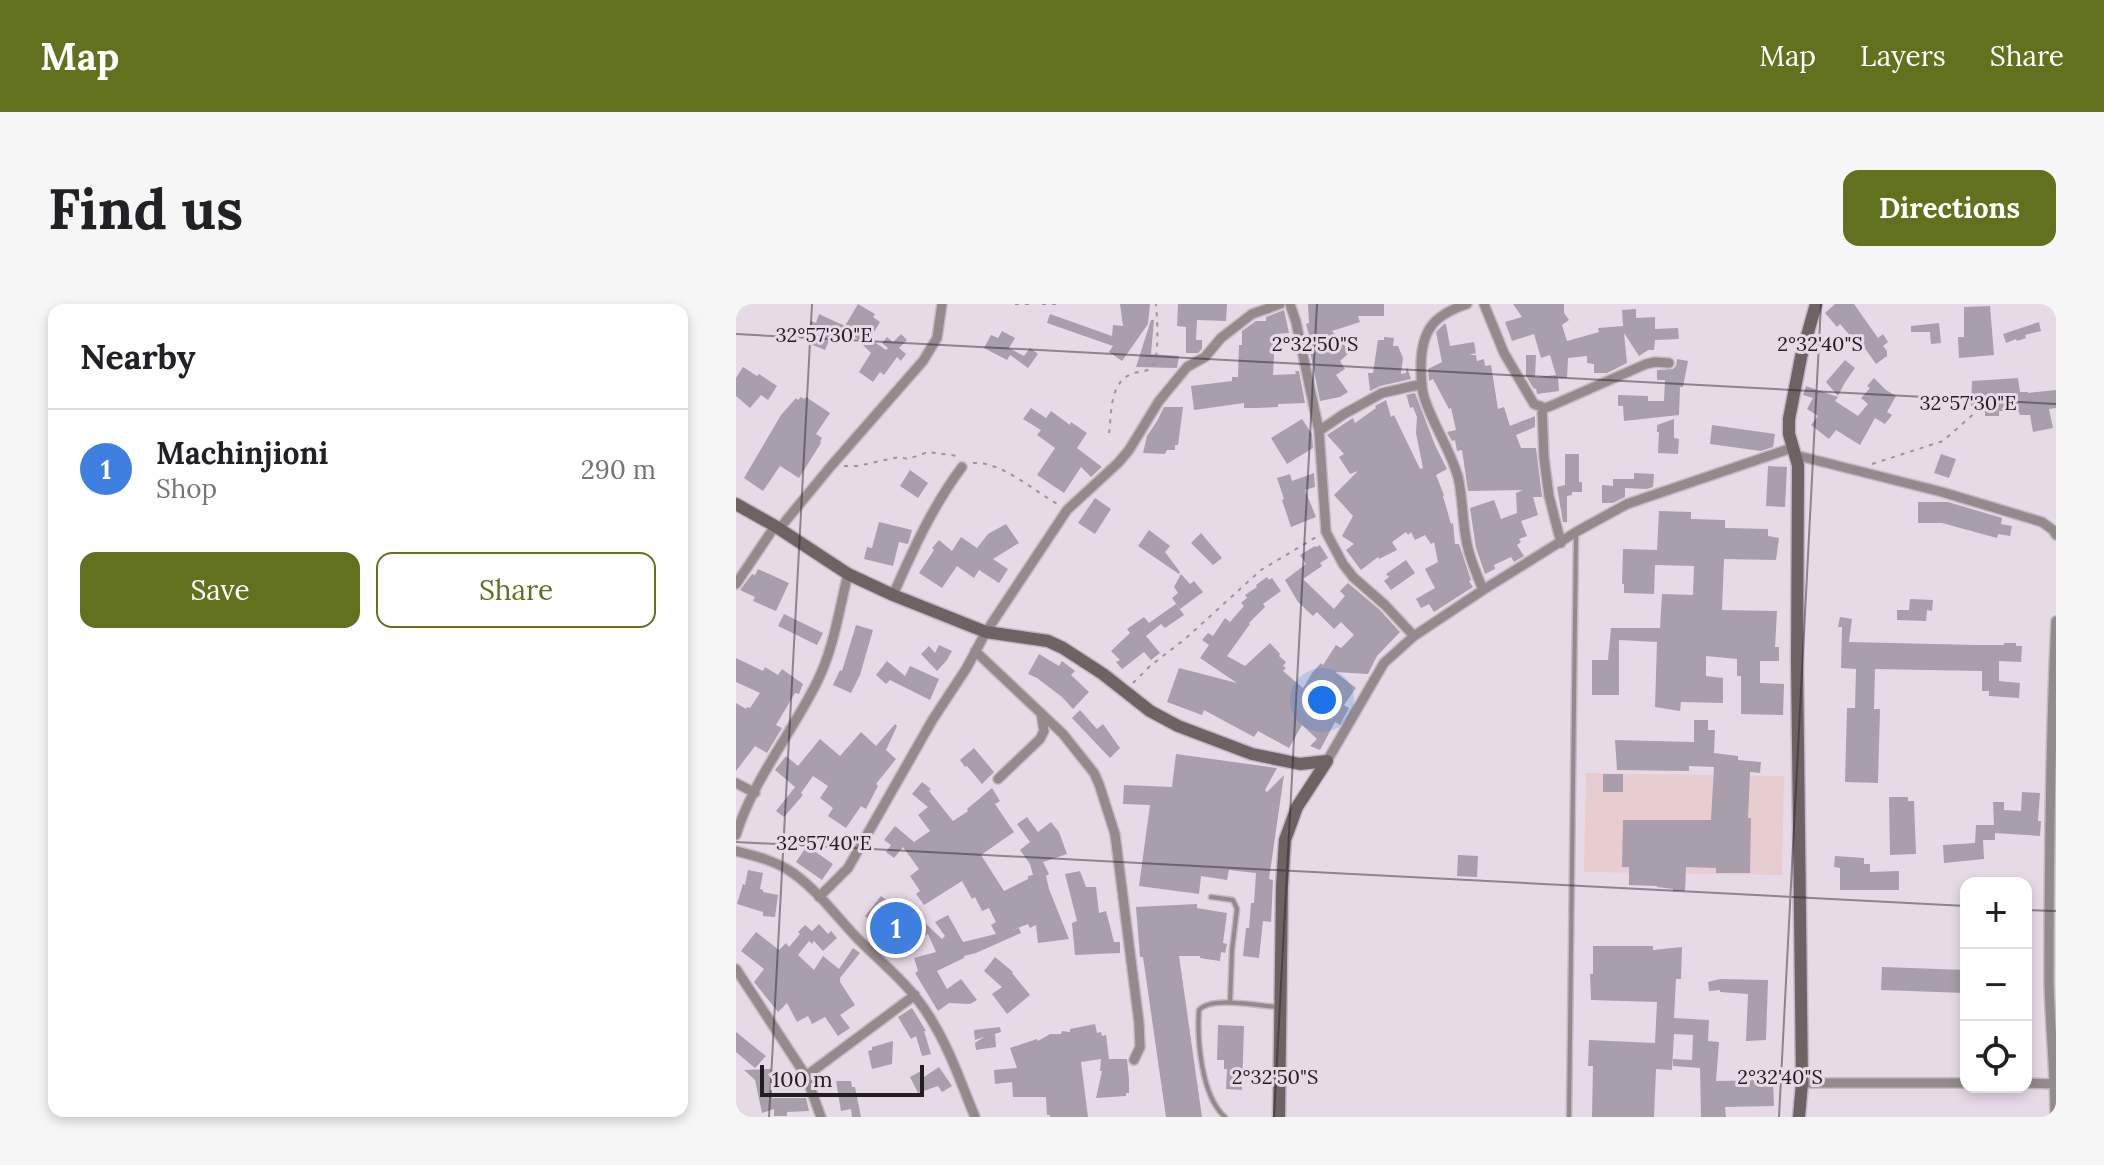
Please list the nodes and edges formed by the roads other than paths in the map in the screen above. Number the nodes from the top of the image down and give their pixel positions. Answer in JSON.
{"nodes":[{"id":1,"x":942,"y":304,"type":"edge"},
{"id":2,"x":1280,"y":304,"type":"edge"},
{"id":3,"x":1290,"y":304,"type":"edge"},
{"id":4,"x":1467,"y":304,"type":"edge"},
{"id":5,"x":1484,"y":304,"type":"edge"},
{"id":6,"x":1816,"y":304,"type":"edge"},
{"id":7,"x":1669,"y":363,"type":"dead end"},
{"id":8,"x":1422,"y":384,"type":"junction"},
{"id":9,"x":1542,"y":407,"type":"junction"},
{"id":10,"x":1319,"y":431,"type":"junction"},
{"id":11,"x":1793,"y":451,"type":"junction"},
{"id":12,"x":961,"y":462,"type":"road end"},
{"id":13,"x":736,"y":504,"type":"edge"},
{"id":14,"x":777,"y":527,"type":"junction"},
{"id":15,"x":1576,"y":532,"type":"junction"},
{"id":16,"x":2056,"y":535,"type":"edge"},
{"id":17,"x":1561,"y":543,"type":"junction"},
{"id":18,"x":848,"y":574,"type":"junction"},
{"id":19,"x":736,"y":584,"type":"edge"},
{"id":20,"x":1483,"y":590,"type":"junction"},
{"id":21,"x":893,"y":595,"type":"junction"},
{"id":22,"x":2056,"y":621,"type":"edge"},
{"id":23,"x":986,"y":632,"type":"junction"},
{"id":24,"x":1414,"y":636,"type":"junction"},
{"id":25,"x":975,"y":651,"type":"junction"},
{"id":26,"x":1041,"y":713,"type":"junction"},
{"id":27,"x":1327,"y":761,"type":"junction"},
{"id":28,"x":998,"y":779,"type":"dead end"},
{"id":29,"x":736,"y":783,"type":"edge"},
{"id":30,"x":755,"y":793,"type":"junction"},
{"id":31,"x":736,"y":835,"type":"edge"},
{"id":32,"x":736,"y":851,"type":"edge"},
{"id":33,"x":819,"y":897,"type":"junction"},
{"id":34,"x":1211,"y":897,"type":"dead end"},
{"id":35,"x":736,"y":969,"type":"edge"},
{"id":36,"x":915,"y":995,"type":"junction"},
{"id":37,"x":1230,"y":1003,"type":"junction"},
{"id":38,"x":1280,"y":1008,"type":"junction"},
{"id":39,"x":1134,"y":1060,"type":"dead end"},
{"id":40,"x":806,"y":1076,"type":"junction"},
{"id":41,"x":1802,"y":1083,"type":"junction"},
{"id":42,"x":1960,"y":1083,"type":"edge"},
{"id":43,"x":2032,"y":1083,"type":"edge"},
{"id":44,"x":2056,"y":1084,"type":"edge"},
{"id":45,"x":821,"y":1117,"type":"edge"},
{"id":46,"x":975,"y":1117,"type":"edge"},
{"id":47,"x":1225,"y":1117,"type":"edge"},
{"id":48,"x":1279,"y":1117,"type":"edge"},
{"id":49,"x":1569,"y":1117,"type":"edge"},
{"id":50,"x":1799,"y":1117,"type":"edge"},
{"id":51,"x":2055,"y":1117,"type":"edge"}],
"edges":[{"from":1,"to":14,"type":"street"},
{"from":2,"to":23,"type":"street"},
{"from":3,"to":10,"type":"street"},
{"from":4,"to":8,"type":"street"},
{"from":5,"to":9,"type":"street"},
{"from":6,"to":11,"type":"street"},
{"from":7,"to":9,"type":"street"},
{"from":8,"to":10,"type":"street"},
{"from":8,"to":20,"type":"street"},
{"from":9,"to":17,"type":"street"},
{"from":10,"to":24,"type":"street"},
{"from":11,"to":15,"type":"street"},
{"from":11,"to":16,"type":"street"},
{"from":11,"to":41,"type":"street"},
{"from":12,"to":21,"type":"street"},
{"from":13,"to":14,"type":"street"},
{"from":14,"to":18,"type":"street"},
{"from":14,"to":19,"type":"street"},
{"from":15,"to":17,"type":"street"},
{"from":15,"to":49,"type":"lane"},
{"from":17,"to":20,"type":"street"},
{"from":18,"to":21,"type":"street"},
{"from":18,"to":30,"type":"street"},
{"from":20,"to":24,"type":"street"},
{"from":21,"to":23,"type":"street"},
{"from":22,"to":44,"type":"street"},
{"from":23,"to":25,"type":"street"},
{"from":23,"to":27,"type":"street"},
{"from":24,"to":27,"type":"street"},
{"from":25,"to":26,"type":"street"},
{"from":25,"to":33,"type":"street"},
{"from":26,"to":28,"type":"street"},
{"from":26,"to":39,"type":"street"},
{"from":27,"to":38,"type":"street"},
{"from":29,"to":30,"type":"street"},
{"from":30,"to":31,"type":"street"},
{"from":32,"to":33,"type":"street"},
{"from":33,"to":36,"type":"street"},
{"from":34,"to":37,"type":"lane"},
{"from":35,"to":40,"type":"street"},
{"from":36,"to":40,"type":"street"},
{"from":36,"to":46,"type":"street"},
{"from":37,"to":38,"type":"lane"},
{"from":37,"to":47,"type":"lane"},
{"from":38,"to":48,"type":"street"},
{"from":40,"to":45,"type":"street"},
{"from":41,"to":42,"type":"street"},
{"from":41,"to":50,"type":"street"},
{"from":43,"to":44,"type":"street"},
{"from":44,"to":51,"type":"street"}]}
